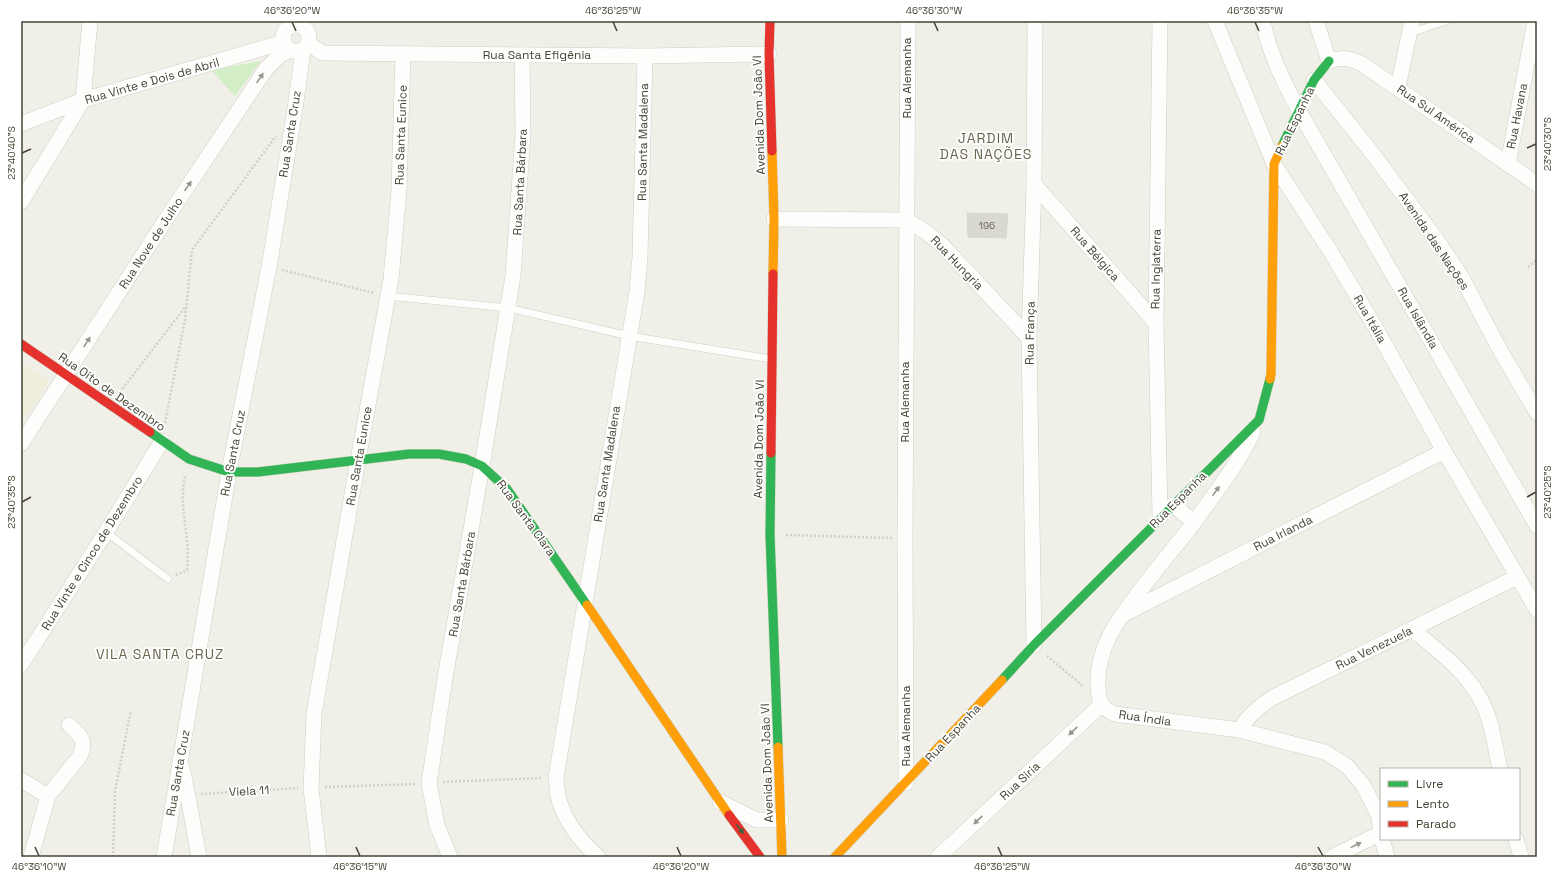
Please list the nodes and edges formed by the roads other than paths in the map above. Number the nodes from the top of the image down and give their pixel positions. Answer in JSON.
{"nodes":[{"id":1,"x":90,"y":21,"type":"edge"},
{"id":2,"x":770,"y":21,"type":"edge"},
{"id":3,"x":908,"y":21,"type":"edge"},
{"id":4,"x":1034,"y":21,"type":"edge"},
{"id":5,"x":1160,"y":21,"type":"edge"},
{"id":6,"x":1215,"y":21,"type":"edge"},
{"id":7,"x":1263,"y":21,"type":"edge"},
{"id":8,"x":1316,"y":21,"type":"edge"},
{"id":9,"x":1446,"y":21,"type":"edge"},
{"id":10,"x":1535,"y":21,"type":"edge"},
{"id":11,"x":306,"y":24,"type":"edge"},
{"id":12,"x":1411,"y":27,"type":"edge"},
{"id":13,"x":296,"y":46,"type":"junction"},
{"id":14,"x":403,"y":54,"type":"junction"},
{"id":15,"x":769,"y":54,"type":"junction"},
{"id":16,"x":522,"y":55,"type":"junction"},
{"id":17,"x":645,"y":56,"type":"junction"},
{"id":18,"x":1329,"y":61,"type":"junction"},
{"id":19,"x":1314,"y":80,"type":"junction"},
{"id":20,"x":1398,"y":87,"type":"junction"},
{"id":21,"x":83,"y":100,"type":"junction"},
{"id":22,"x":1299,"y":111,"type":"junction"},
{"id":23,"x":21,"y":124,"type":"edge"},
{"id":24,"x":1274,"y":164,"type":"junction"},
{"id":25,"x":1508,"y":164,"type":"junction"},
{"id":26,"x":1034,"y":184,"type":"junction"},
{"id":27,"x":1537,"y":184,"type":"edge"},
{"id":28,"x":21,"y":202,"type":"edge"},
{"id":29,"x":774,"y":219,"type":"junction"},
{"id":30,"x":906,"y":220,"type":"junction"},
{"id":31,"x":388,"y":296,"type":"junction"},
{"id":32,"x":508,"y":308,"type":"junction"},
{"id":33,"x":1156,"y":323,"type":"junction"},
{"id":34,"x":629,"y":336,"type":"junction"},
{"id":35,"x":1029,"y":338,"type":"junction"},
{"id":36,"x":21,"y":344,"type":"edge"},
{"id":37,"x":772,"y":359,"type":"junction"},
{"id":38,"x":65,"y":375,"type":"junction"},
{"id":39,"x":1537,"y":413,"type":"edge"},
{"id":40,"x":1259,"y":420,"type":"junction"},
{"id":41,"x":162,"y":441,"type":"junction"},
{"id":42,"x":21,"y":444,"type":"edge"},
{"id":43,"x":1444,"y":451,"type":"junction"},
{"id":44,"x":189,"y":459,"type":"joint"},
{"id":45,"x":358,"y":460,"type":"junction"},
{"id":46,"x":482,"y":466,"type":"junction"},
{"id":47,"x":229,"y":472,"type":"junction"},
{"id":48,"x":1173,"y":504,"type":"junction"},
{"id":49,"x":1160,"y":517,"type":"junction"},
{"id":50,"x":1194,"y":522,"type":"junction"},
{"id":51,"x":1537,"y":526,"type":"edge"},
{"id":52,"x":106,"y":532,"type":"junction"},
{"id":53,"x":1517,"y":577,"type":"junction"},
{"id":54,"x":168,"y":579,"type":"road end"},
{"id":55,"x":585,"y":601,"type":"junction"},
{"id":56,"x":1537,"y":610,"type":"edge"},
{"id":57,"x":1122,"y":614,"type":"junction"},
{"id":58,"x":1412,"y":629,"type":"junction"},
{"id":59,"x":1034,"y":645,"type":"junction"},
{"id":60,"x":21,"y":665,"type":"edge"},
{"id":61,"x":1100,"y":702,"type":"junction"},
{"id":62,"x":69,"y":725,"type":"dead end"},
{"id":63,"x":1239,"y":730,"type":"junction"},
{"id":64,"x":180,"y":761,"type":"junction"},
{"id":65,"x":1500,"y":768,"type":"edge"},
{"id":66,"x":21,"y":780,"type":"edge"},
{"id":67,"x":906,"y":783,"type":"junction"},
{"id":68,"x":48,"y":796,"type":"junction"},
{"id":69,"x":718,"y":801,"type":"junction"},
{"id":70,"x":757,"y":820,"type":"junction"},
{"id":71,"x":781,"y":820,"type":"junction"},
{"id":72,"x":1380,"y":827,"type":"edge"},
{"id":73,"x":1380,"y":833,"type":"edge"},
{"id":74,"x":1382,"y":840,"type":"edge"},
{"id":75,"x":1516,"y":840,"type":"edge"},
{"id":76,"x":756,"y":851,"type":"edge"},
{"id":77,"x":837,"y":855,"type":"edge"},
{"id":78,"x":31,"y":857,"type":"edge"},
{"id":79,"x":164,"y":857,"type":"edge"},
{"id":80,"x":200,"y":857,"type":"edge"},
{"id":81,"x":319,"y":857,"type":"edge"},
{"id":82,"x":450,"y":857,"type":"edge"},
{"id":83,"x":598,"y":857,"type":"edge"},
{"id":84,"x":782,"y":857,"type":"edge"},
{"id":85,"x":822,"y":857,"type":"edge"},
{"id":86,"x":938,"y":857,"type":"edge"},
{"id":87,"x":1332,"y":857,"type":"edge"},
{"id":88,"x":1386,"y":857,"type":"edge"},
{"id":89,"x":1521,"y":857,"type":"edge"}],
"edges":[{"from":1,"to":21,"type":"street"},
{"from":2,"to":15,"type":"street","name":"Avenida Dom João VI"},
{"from":3,"to":30,"type":"street","name":"Rua Alemanha"},
{"from":4,"to":26,"type":"street","name":"Rua França"},
{"from":5,"to":33,"type":"street","name":"Rua Inglaterra"},
{"from":6,"to":24,"type":"street","name":"Rua Itália"},
{"from":7,"to":22,"type":"street","name":"Rua Islândia"},
{"from":8,"to":18,"type":"street"},
{"from":9,"to":12,"type":"lane"},
{"from":10,"to":25,"type":"street","name":"Rua Havana"},
{"from":11,"to":13,"type":"street"},
{"from":11,"to":13,"type":"street"},
{"from":12,"to":20,"type":"street"},
{"from":13,"to":14,"type":"street","name":"Rua Santa Efigênia"},
{"from":13,"to":21,"type":"street","name":"Rua Vinte e Dois de Abril"},
{"from":38,"to":13,"type":"street","name":"Rua Nove de Julho","one_way":true},
{"from":13,"to":47,"type":"street","name":"Rua Santa Cruz"},
{"from":14,"to":16,"type":"street","name":"Rua Santa Efigênia"},
{"from":14,"to":31,"type":"street","name":"Rua Santa Eunice"},
{"from":15,"to":17,"type":"street","name":"Rua Santa Efigênia"},
{"from":15,"to":29,"type":"street","name":"Avenida Dom João VI"},
{"from":16,"to":17,"type":"street","name":"Rua Santa Efigênia"},
{"from":16,"to":32,"type":"street","name":"Rua Santa Bárbara"},
{"from":17,"to":34,"type":"street","name":"Rua Santa Madalena"},
{"from":18,"to":19,"type":"street","name":"Rua Espanha"},
{"from":18,"to":20,"type":"street","name":"Rua Sul América"},
{"from":19,"to":22,"type":"street","name":"Rua Espanha"},
{"from":19,"to":39,"type":"street","name":"Avenida das Nações"},
{"from":20,"to":25,"type":"street","name":"Rua Sul América"},
{"from":21,"to":23,"type":"street","name":"Rua Vinte e Dois de Abril"},
{"from":21,"to":28,"type":"street"},
{"from":22,"to":24,"type":"street","name":"Rua Espanha"},
{"from":22,"to":51,"type":"street","name":"Rua Islândia"},
{"from":24,"to":40,"type":"street","name":"Rua Espanha"},
{"from":24,"to":43,"type":"street","name":"Rua Itália"},
{"from":25,"to":27,"type":"street","name":"Rua Sul América"},
{"from":26,"to":33,"type":"street","name":"Rua Bélgica"},
{"from":26,"to":35,"type":"street","name":"Rua França"},
{"from":29,"to":30,"type":"street"},
{"from":29,"to":37,"type":"street","name":"Avenida Dom João VI"},
{"from":30,"to":35,"type":"street","name":"Rua Hungria"},
{"from":30,"to":67,"type":"street","name":"Rua Alemanha"},
{"from":31,"to":32,"type":"lane"},
{"from":31,"to":45,"type":"street","name":"Rua Santa Eunice"},
{"from":32,"to":34,"type":"lane"},
{"from":32,"to":46,"type":"street","name":"Rua Santa Bárbara"},
{"from":33,"to":49,"type":"street","name":"Rua Inglaterra"},
{"from":34,"to":37,"type":"lane"},
{"from":34,"to":55,"type":"street","name":"Rua Santa Madalena"},
{"from":35,"to":59,"type":"street","name":"Rua França"},
{"from":36,"to":38,"type":"street","name":"Rua Oito de Dezembro"},
{"from":37,"to":71,"type":"street","name":"Avenida Dom João VI"},
{"from":38,"to":41,"type":"street","name":"Rua Oito de Dezembro"},
{"from":38,"to":42,"type":"street","name":"Rua Nove de Julho"},
{"from":40,"to":48,"type":"street","name":"Rua Espanha"},
{"from":50,"to":40,"type":"street","one_way":true},
{"from":41,"to":44,"type":"street","name":"Rua Oito de Dezembro"},
{"from":41,"to":52,"type":"street","name":"Rua Vinte e Cinco de Dezembro"},
{"from":43,"to":53,"type":"street","name":"Rua Itália"},
{"from":43,"to":57,"type":"street","name":"Rua Irlanda"},
{"from":44,"to":47,"type":"street","name":"Rua Santa Clara"},
{"from":45,"to":46,"type":"street","name":"Rua Santa Clara"},
{"from":45,"to":47,"type":"street","name":"Rua Santa Clara"},
{"from":45,"to":81,"type":"street","name":"Rua Santa Eunice"},
{"from":46,"to":55,"type":"street","name":"Rua Santa Clara"},
{"from":46,"to":82,"type":"street","name":"Rua Santa Bárbara"},
{"from":47,"to":64,"type":"street","name":"Rua Santa Cruz"},
{"from":48,"to":49,"type":"street","name":"Rua Espanha"},
{"from":48,"to":50,"type":"street"},
{"from":49,"to":59,"type":"street","name":"Rua Espanha"},
{"from":50,"to":57,"type":"street"},
{"from":52,"to":54,"type":"lane"},
{"from":52,"to":60,"type":"street","name":"Rua Vinte e Cinco de Dezembro"},
{"from":53,"to":56,"type":"street","name":"Rua Itália"},
{"from":53,"to":58,"type":"street","name":"Rua Venezuela"},
{"from":55,"to":69,"type":"street","name":"Rua Santa Clara"},
{"from":55,"to":83,"type":"street","name":"Rua Santa Madalena"},
{"from":57,"to":61,"type":"street"},
{"from":58,"to":63,"type":"street","name":"Rua Venezuela"},
{"from":58,"to":65,"type":"street"},
{"from":59,"to":67,"type":"street","name":"Rua Espanha"},
{"from":61,"to":63,"type":"street","name":"Rua Índia"},
{"from":61,"to":86,"type":"street","name":"Rua Siria","one_way":true},
{"from":62,"to":68,"type":"street"},
{"from":63,"to":72,"type":"street","name":"Rua Índia"},
{"from":64,"to":79,"type":"street","name":"Rua Santa Cruz"},
{"from":64,"to":80,"type":"street"},
{"from":66,"to":68,"type":"street"},
{"from":67,"to":77,"type":"street","name":"Rua Espanha"},
{"from":68,"to":78,"type":"street"},
{"from":69,"to":70,"type":"street"},
{"from":69,"to":76,"type":"street","name":"Rua Santa Clara","one_way":true},
{"from":70,"to":71,"type":"street"},
{"from":70,"to":76,"type":"street","name":"Rua Santa Clara"},
{"from":71,"to":84,"type":"street","name":"Avenida Dom João VI"},
{"from":87,"to":73,"type":"street","one_way":true},
{"from":74,"to":88,"type":"street"},
{"from":75,"to":89,"type":"street"},
{"from":77,"to":85,"type":"street","name":"Rua Espanha"}]}
